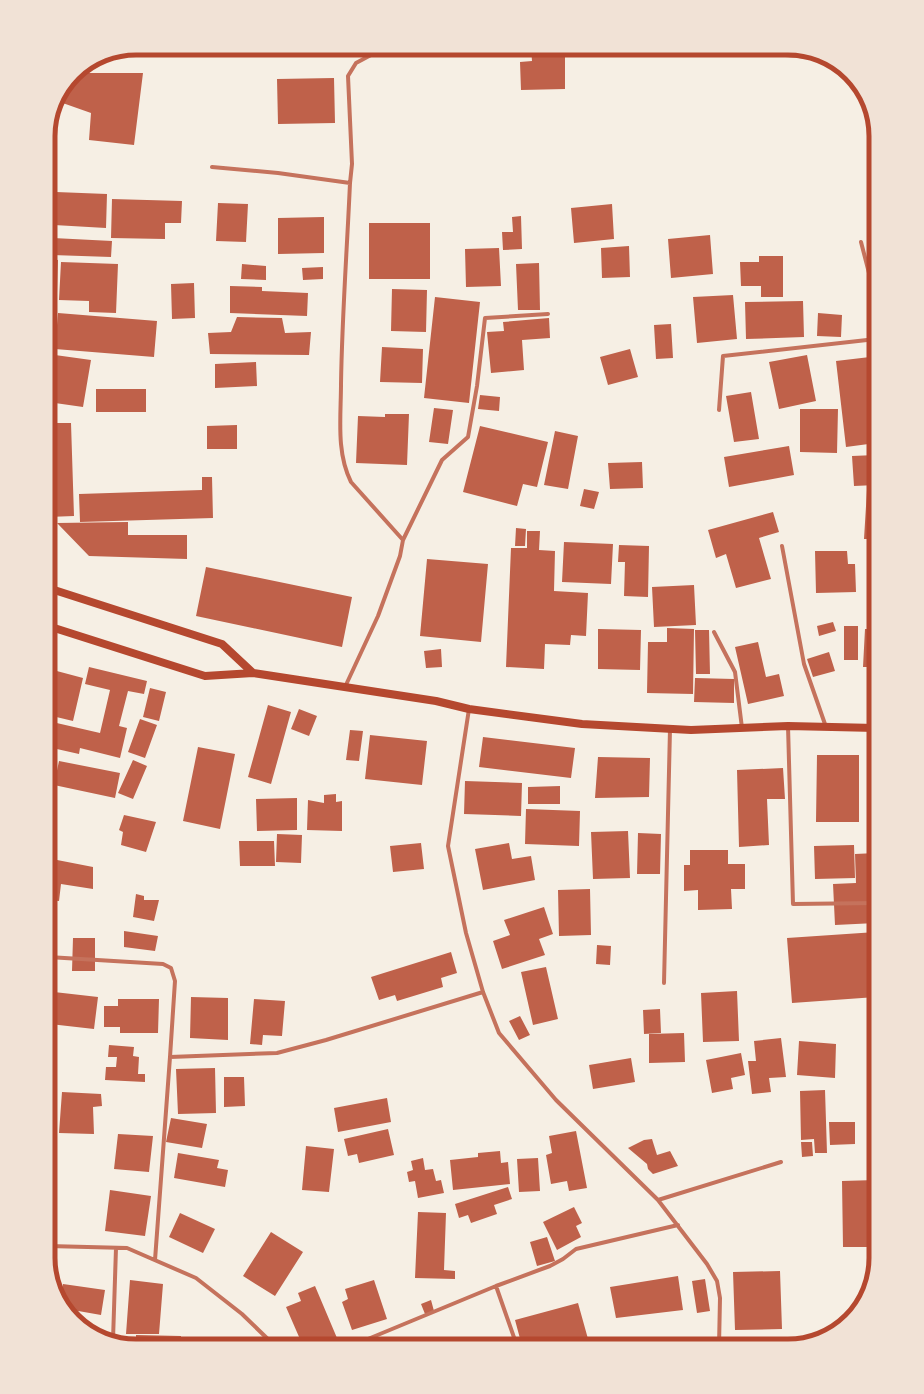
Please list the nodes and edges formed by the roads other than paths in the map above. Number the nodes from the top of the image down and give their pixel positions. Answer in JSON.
{"nodes":[{"id":1,"x":371,"y":55,"type":"edge"},
{"id":2,"x":212,"y":167,"type":"dead end"},
{"id":3,"x":350,"y":183,"type":"junction"},
{"id":4,"x":861,"y":242,"type":"dead end"},
{"id":5,"x":869,"y":273,"type":"edge"},
{"id":6,"x":548,"y":314,"type":"dead end"},
{"id":7,"x":869,"y":340,"type":"edge"},
{"id":8,"x":719,"y":410,"type":"dead end"},
{"id":9,"x":403,"y":540,"type":"junction"},
{"id":10,"x":782,"y":546,"type":"dead end"},
{"id":11,"x":55,"y":590,"type":"edge"},
{"id":12,"x":55,"y":628,"type":"edge"},
{"id":13,"x":714,"y":632,"type":"dead end"},
{"id":14,"x":253,"y":673,"type":"junction"},
{"id":15,"x":345,"y":687,"type":"junction"},
{"id":16,"x":470,"y":709,"type":"junction"},
{"id":17,"x":788,"y":726,"type":"junction"},
{"id":18,"x":670,"y":728,"type":"junction"},
{"id":19,"x":742,"y":728,"type":"junction"},
{"id":20,"x":826,"y":728,"type":"junction"},
{"id":21,"x":869,"y":728,"type":"edge"},
{"id":22,"x":869,"y":903,"type":"edge"},
{"id":23,"x":55,"y":956,"type":"edge"},
{"id":24,"x":664,"y":983,"type":"dead end"},
{"id":25,"x":483,"y":992,"type":"junction"},
{"id":26,"x":170,"y":1057,"type":"junction"},
{"id":27,"x":781,"y":1162,"type":"dead end"},
{"id":28,"x":658,"y":1200,"type":"junction"},
{"id":29,"x":678,"y":1225,"type":"junction"},
{"id":30,"x":55,"y":1246,"type":"edge"},
{"id":31,"x":116,"y":1248,"type":"junction"},
{"id":32,"x":155,"y":1260,"type":"junction"},
{"id":33,"x":496,"y":1286,"type":"junction"},
{"id":34,"x":113,"y":1336,"type":"edge"},
{"id":35,"x":268,"y":1339,"type":"edge"},
{"id":36,"x":368,"y":1339,"type":"edge"},
{"id":37,"x":515,"y":1339,"type":"edge"},
{"id":38,"x":719,"y":1339,"type":"edge"}],
"edges":[{"from":1,"to":3,"type":"street"},
{"from":2,"to":3,"type":"street"},
{"from":3,"to":9,"type":"street"},
{"from":4,"to":5,"type":"street"},
{"from":6,"to":9,"type":"street"},
{"from":7,"to":8,"type":"street"},
{"from":9,"to":15,"type":"street"},
{"from":10,"to":20,"type":"street"},
{"from":11,"to":14,"type":"main road"},
{"from":12,"to":14,"type":"main road"},
{"from":13,"to":19,"type":"street"},
{"from":14,"to":15,"type":"main road"},
{"from":15,"to":16,"type":"main road"},
{"from":16,"to":18,"type":"main road"},
{"from":16,"to":25,"type":"street"},
{"from":17,"to":19,"type":"main road"},
{"from":17,"to":20,"type":"main road"},
{"from":17,"to":22,"type":"street"},
{"from":18,"to":19,"type":"main road"},
{"from":18,"to":24,"type":"street"},
{"from":20,"to":21,"type":"main road"},
{"from":23,"to":26,"type":"street"},
{"from":25,"to":26,"type":"street"},
{"from":25,"to":28,"type":"street"},
{"from":26,"to":32,"type":"street"},
{"from":27,"to":28,"type":"street"},
{"from":28,"to":29,"type":"street"},
{"from":29,"to":33,"type":"street"},
{"from":29,"to":38,"type":"street"},
{"from":30,"to":31,"type":"street"},
{"from":31,"to":32,"type":"street"},
{"from":31,"to":34,"type":"street"},
{"from":32,"to":35,"type":"street"},
{"from":33,"to":36,"type":"street"},
{"from":33,"to":37,"type":"street"}]}
